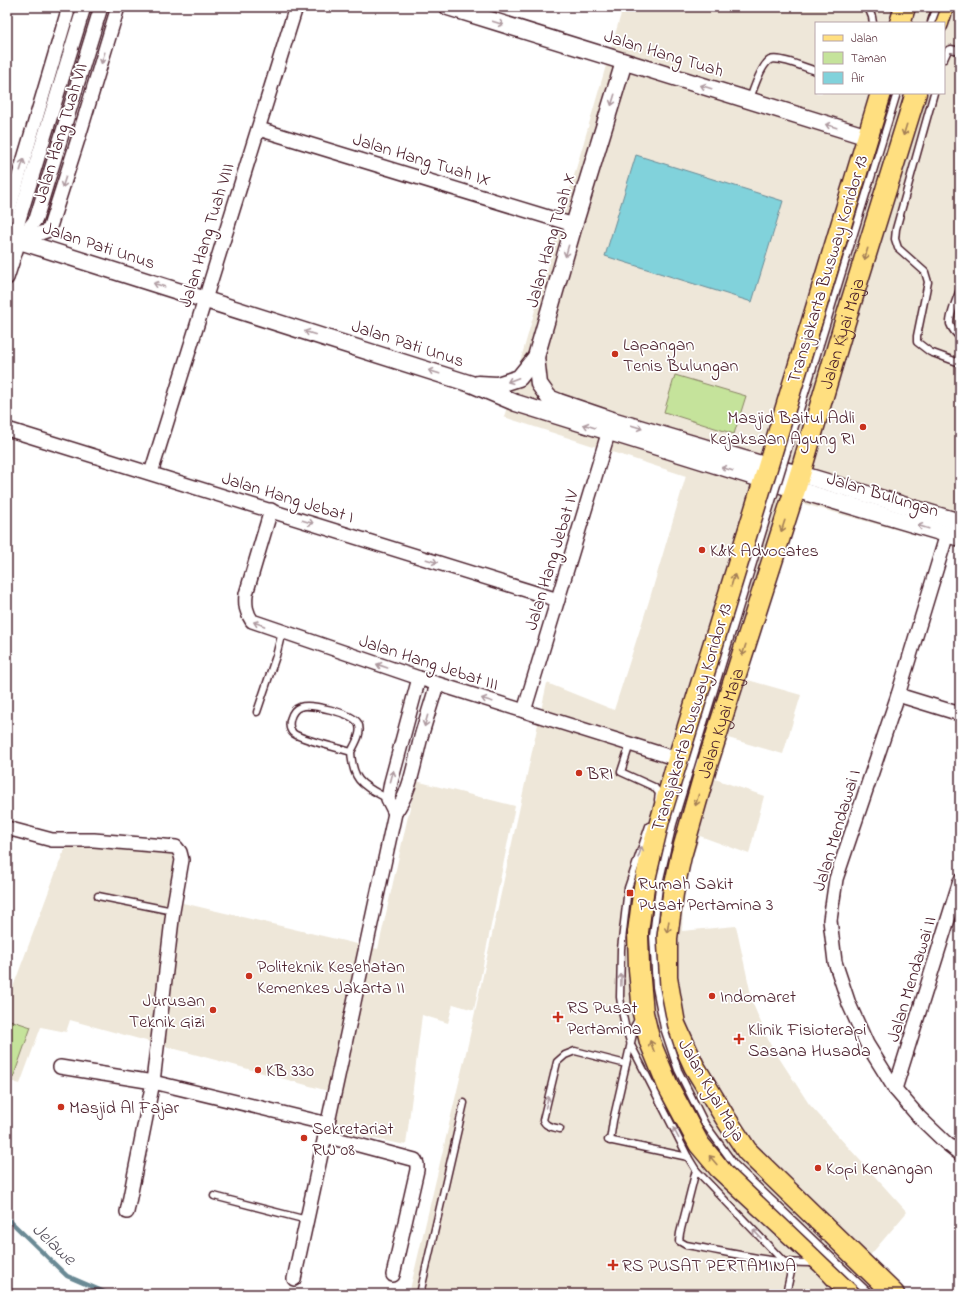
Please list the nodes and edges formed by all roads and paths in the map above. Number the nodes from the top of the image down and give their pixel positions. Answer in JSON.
{"nodes":[{"id":1,"x":84,"y":7,"type":"edge"},
{"id":2,"x":101,"y":7,"type":"edge"},
{"id":3,"x":118,"y":7,"type":"edge"},
{"id":4,"x":296,"y":7,"type":"edge"},
{"id":5,"x":448,"y":7,"type":"edge"},
{"id":6,"x":868,"y":7,"type":"edge"},
{"id":7,"x":905,"y":7,"type":"edge"},
{"id":8,"x":910,"y":7,"type":"edge"},
{"id":9,"x":67,"y":13,"type":"edge"},
{"id":10,"x":873,"y":22,"type":"edge"},
{"id":11,"x":900,"y":22,"type":"edge"},
{"id":12,"x":907,"y":22,"type":"edge"},
{"id":13,"x":79,"y":23,"type":"junction"},
{"id":14,"x":95,"y":28,"type":"junction"},
{"id":15,"x":110,"y":32,"type":"junction"},
{"id":16,"x":56,"y":49,"type":"junction"},
{"id":17,"x":960,"y":51,"type":"edge"},
{"id":18,"x":70,"y":53,"type":"junction"},
{"id":19,"x":945,"y":57,"type":"edge"},
{"id":20,"x":624,"y":62,"type":"junction"},
{"id":21,"x":815,"y":71,"type":"edge"},
{"id":22,"x":880,"y":94,"type":"edge"},
{"id":23,"x":897,"y":94,"type":"edge"},
{"id":24,"x":916,"y":94,"type":"edge"},
{"id":25,"x":934,"y":94,"type":"edge"},
{"id":26,"x":749,"y":100,"type":"junction"},
{"id":27,"x":35,"y":123,"type":"junction"},
{"id":28,"x":48,"y":126,"type":"junction"},
{"id":29,"x":259,"y":129,"type":"junction"},
{"id":30,"x":63,"y":131,"type":"junction"},
{"id":31,"x":79,"y":136,"type":"junction"},
{"id":32,"x":868,"y":137,"type":"junction"},
{"id":33,"x":7,"y":216,"type":"edge"},
{"id":34,"x":574,"y":224,"type":"junction"},
{"id":35,"x":13,"y":239,"type":"edge"},
{"id":36,"x":7,"y":278,"type":"edge"},
{"id":37,"x":960,"y":289,"type":"edge"},
{"id":38,"x":205,"y":300,"type":"junction"},
{"id":39,"x":960,"y":337,"type":"edge"},
{"id":40,"x":536,"y":357,"type":"junction"},
{"id":41,"x":960,"y":363,"type":"edge"},
{"id":42,"x":471,"y":384,"type":"junction"},
{"id":43,"x":610,"y":426,"type":"junction"},
{"id":44,"x":7,"y":428,"type":"edge"},
{"id":45,"x":151,"y":473,"type":"junction"},
{"id":46,"x":766,"y":473,"type":"junction"},
{"id":47,"x":798,"y":481,"type":"junction"},
{"id":48,"x":271,"y":510,"type":"junction"},
{"id":49,"x":960,"y":522,"type":"edge"},
{"id":50,"x":954,"y":536,"type":"edge"},
{"id":51,"x":558,"y":600,"type":"junction"},
{"id":52,"x":282,"y":632,"type":"junction"},
{"id":53,"x":419,"y":678,"type":"junction"},
{"id":54,"x":437,"y":684,"type":"junction"},
{"id":55,"x":898,"y":695,"type":"junction"},
{"id":56,"x":524,"y":711,"type":"junction"},
{"id":57,"x":257,"y":712,"type":"dead end"},
{"id":58,"x":960,"y":714,"type":"edge"},
{"id":59,"x":630,"y":744,"type":"junction"},
{"id":60,"x":351,"y":752,"type":"junction"},
{"id":61,"x":678,"y":759,"type":"junction"},
{"id":62,"x":706,"y":768,"type":"junction"},
{"id":63,"x":388,"y":799,"type":"junction"},
{"id":64,"x":403,"y":802,"type":"junction"},
{"id":65,"x":656,"y":807,"type":"dead end"},
{"id":66,"x":395,"y":813,"type":"junction"},
{"id":67,"x":650,"y":822,"type":"dead end"},
{"id":68,"x":7,"y":828,"type":"edge"},
{"id":69,"x":960,"y":880,"type":"edge"},
{"id":70,"x":98,"y":896,"type":"dead end"},
{"id":71,"x":173,"y":910,"type":"junction"},
{"id":72,"x":651,"y":1011,"type":"junction"},
{"id":73,"x":631,"y":1045,"type":"junction"},
{"id":74,"x":626,"y":1064,"type":"junction"},
{"id":75,"x":60,"y":1067,"type":"dead end"},
{"id":76,"x":153,"y":1082,"type":"junction"},
{"id":77,"x":895,"y":1089,"type":"junction"},
{"id":78,"x":464,"y":1103,"type":"dead end"},
{"id":79,"x":560,"y":1129,"type":"dead end"},
{"id":80,"x":326,"y":1130,"type":"junction"},
{"id":81,"x":960,"y":1154,"type":"edge"},
{"id":82,"x":688,"y":1158,"type":"junction"},
{"id":83,"x":696,"y":1170,"type":"junction"},
{"id":84,"x":214,"y":1196,"type":"dead end"},
{"id":85,"x":127,"y":1212,"type":"dead end"},
{"id":86,"x":307,"y":1220,"type":"junction"},
{"id":87,"x":843,"y":1244,"type":"junction"},
{"id":88,"x":784,"y":1262,"type":"junction"},
{"id":89,"x":793,"y":1263,"type":"junction"},
{"id":90,"x":822,"y":1263,"type":"junction"},
{"id":91,"x":393,"y":1275,"type":"dead end"},
{"id":92,"x":294,"y":1279,"type":"dead end"},
{"id":93,"x":420,"y":1294,"type":"edge"},
{"id":94,"x":786,"y":1294,"type":"edge"},
{"id":95,"x":851,"y":1294,"type":"edge"},
{"id":96,"x":870,"y":1294,"type":"edge"},
{"id":97,"x":894,"y":1294,"type":"edge"}],
"edges":[{"from":1,"to":13,"type":"street","name":"Jalan Hang Tuah VII"},
{"from":2,"to":14,"type":"street","name":"Jalan Hang Tuah VII"},
{"from":3,"to":15,"type":"street","name":"Jalan Hang Tuah VII"},
{"from":4,"to":29,"type":"street","name":"Jalan Hang Tuah VIII"},
{"from":5,"to":20,"type":"street","name":"Jalan Hang Tuah","one_way":true},
{"from":6,"to":10,"type":"lane"},
{"from":7,"to":11,"type":"main road"},
{"from":8,"to":12,"type":"lane"},
{"from":9,"to":13,"type":"street"},
{"from":9,"to":16,"type":"street","name":"Jalan Hang Tuah VII"},
{"from":13,"to":14,"type":"street"},
{"from":13,"to":18,"type":"street","name":"Jalan Hang Tuah VII"},
{"from":14,"to":15,"type":"street"},
{"from":14,"to":30,"type":"street","name":"Jalan Hang Tuah VII"},
{"from":15,"to":31,"type":"street","name":"Jalan Hang Tuah VII","one_way":true},
{"from":16,"to":18,"type":"street"},
{"from":16,"to":27,"type":"street","name":"Jalan Hang Tuah VII"},
{"from":17,"to":19,"type":"lane"},
{"from":18,"to":28,"type":"street","name":"Jalan Hang Tuah VII"},
{"from":26,"to":20,"type":"street","name":"Jalan Hang Tuah","one_way":true},
{"from":20,"to":34,"type":"street","name":"Jalan Hang Tuah X","one_way":true},
{"from":21,"to":26,"type":"lane"},
{"from":22,"to":32,"type":"main road","name":"Jalan Kyai Maja"},
{"from":23,"to":96,"type":"lane","name":"Transjakarta Busway Koridor 13","bridge":true},
{"from":24,"to":47,"type":"main road","name":"Jalan Kyai Maja","one_way":true},
{"from":25,"to":41,"type":"lane"},
{"from":32,"to":26,"type":"street","name":"Jalan Hang Tuah","one_way":true},
{"from":27,"to":28,"type":"street"},
{"from":33,"to":27,"type":"street","name":"Jalan Hang Tuah VII","one_way":true},
{"from":28,"to":30,"type":"street"},
{"from":28,"to":35,"type":"street","name":"Jalan Hang Tuah VII"},
{"from":29,"to":34,"type":"street","name":"Jalan Hang Tuah IX"},
{"from":29,"to":38,"type":"street","name":"Jalan Hang Tuah VIII"},
{"from":30,"to":31,"type":"street"},
{"from":30,"to":35,"type":"street","name":"Jalan Hang Tuah VII"},
{"from":31,"to":35,"type":"street","name":"Jalan Hang Tuah VII","one_way":true},
{"from":32,"to":46,"type":"main road","name":"Jalan Kyai Maja"},
{"from":34,"to":40,"type":"street","name":"Jalan Hang Tuah X","one_way":true},
{"from":35,"to":36,"type":"street"},
{"from":38,"to":35,"type":"street","name":"Jalan Pati Unus","one_way":true},
{"from":37,"to":39,"type":"lane"},
{"from":42,"to":38,"type":"street","name":"Jalan Pati Unus","one_way":true},
{"from":38,"to":45,"type":"street","name":"Jalan Hang Tuah VIII"},
{"from":40,"to":42,"type":"street","name":"Jalan Hang Tuah X","one_way":true},
{"from":40,"to":43,"type":"street","name":"Jalan Pati Unus"},
{"from":43,"to":42,"type":"street","name":"Jalan Pati Unus","one_way":true},
{"from":43,"to":46,"type":"street","name":"Jalan Pati Unus"},
{"from":43,"to":51,"type":"street","name":"Jalan Hang Jebat IV"},
{"from":44,"to":45,"type":"street","name":"Jalan Hang Jebat I"},
{"from":45,"to":48,"type":"street","name":"Jalan Hang Jebat I"},
{"from":46,"to":47,"type":"street","name":"Jalan Pati Unus"},
{"from":61,"to":46,"type":"main road","name":"Jalan Kyai Maja","one_way":true},
{"from":47,"to":49,"type":"street","name":"Jalan Bulungan"},
{"from":50,"to":47,"type":"street","name":"Jalan Bulungan","one_way":true},
{"from":47,"to":62,"type":"main road","name":"Jalan Kyai Maja","one_way":true},
{"from":48,"to":51,"type":"street","name":"Jalan Hang Jebat I","one_way":true},
{"from":52,"to":48,"type":"street","name":"Jalan Hang Jebat III","one_way":true},
{"from":50,"to":55,"type":"street","name":"Jalan Mendawai I"},
{"from":51,"to":56,"type":"street","name":"Jalan Hang Jebat IV"},
{"from":53,"to":52,"type":"street","name":"Jalan Hang Jebat III","one_way":true},
{"from":52,"to":57,"type":"lane"},
{"from":53,"to":54,"type":"street","name":"Jalan Hang Jebat III"},
{"from":63,"to":53,"type":"street","one_way":true},
{"from":56,"to":54,"type":"street","name":"Jalan Hang Jebat III","one_way":true},
{"from":54,"to":64,"type":"street","one_way":true},
{"from":55,"to":58,"type":"street"},
{"from":55,"to":77,"type":"street","name":"Jalan Mendawai I"},
{"from":56,"to":59,"type":"street","name":"Jalan Hang Jebat III"},
{"from":59,"to":61,"type":"street","name":"Jalan Hang Jebat III"},
{"from":59,"to":65,"type":"lane"},
{"from":60,"to":60,"type":"lane"},
{"from":60,"to":63,"type":"lane"},
{"from":61,"to":62,"type":"street","name":"Jalan Hang Jebat III"},
{"from":61,"to":72,"type":"main road","name":"Jalan Kyai Maja"},
{"from":62,"to":72,"type":"main road","name":"Jalan Kyai Maja","one_way":true},
{"from":63,"to":64,"type":"lane"},
{"from":63,"to":66,"type":"street"},
{"from":64,"to":66,"type":"street"},
{"from":66,"to":80,"type":"street"},
{"from":73,"to":67,"type":"lane","one_way":true},
{"from":68,"to":71,"type":"street"},
{"from":69,"to":77,"type":"street","name":"Jalan Mendawai II"},
{"from":70,"to":71,"type":"lane"},
{"from":71,"to":76,"type":"street"},
{"from":72,"to":73,"type":"lane"},
{"from":72,"to":87,"type":"main road","name":"Jalan Kyai Maja"},
{"from":90,"to":72,"type":"main road","name":"Jalan Kyai Maja","one_way":true},
{"from":73,"to":74,"type":"lane"},
{"from":82,"to":73,"type":"lane","one_way":true},
{"from":79,"to":74,"type":"lane","one_way":true},
{"from":74,"to":82,"type":"lane"},
{"from":75,"to":76,"type":"street"},
{"from":76,"to":80,"type":"street"},
{"from":76,"to":85,"type":"street"},
{"from":77,"to":81,"type":"street","name":"Jalan Mendawai I"},
{"from":78,"to":93,"type":"lane"},
{"from":80,"to":86,"type":"street"},
{"from":80,"to":91,"type":"street"},
{"from":82,"to":83,"type":"lane"},
{"from":88,"to":83,"type":"lane","one_way":true},
{"from":83,"to":88,"type":"lane"},
{"from":84,"to":86,"type":"lane"},
{"from":86,"to":92,"type":"street"},
{"from":87,"to":90,"type":"main road"},
{"from":87,"to":97,"type":"main road","name":"Jalan Kyai Maja"},
{"from":88,"to":89,"type":"lane"},
{"from":89,"to":90,"type":"lane"},
{"from":89,"to":94,"type":"lane"},
{"from":90,"to":95,"type":"main road","name":"Jalan Kyai Maja"}]}
